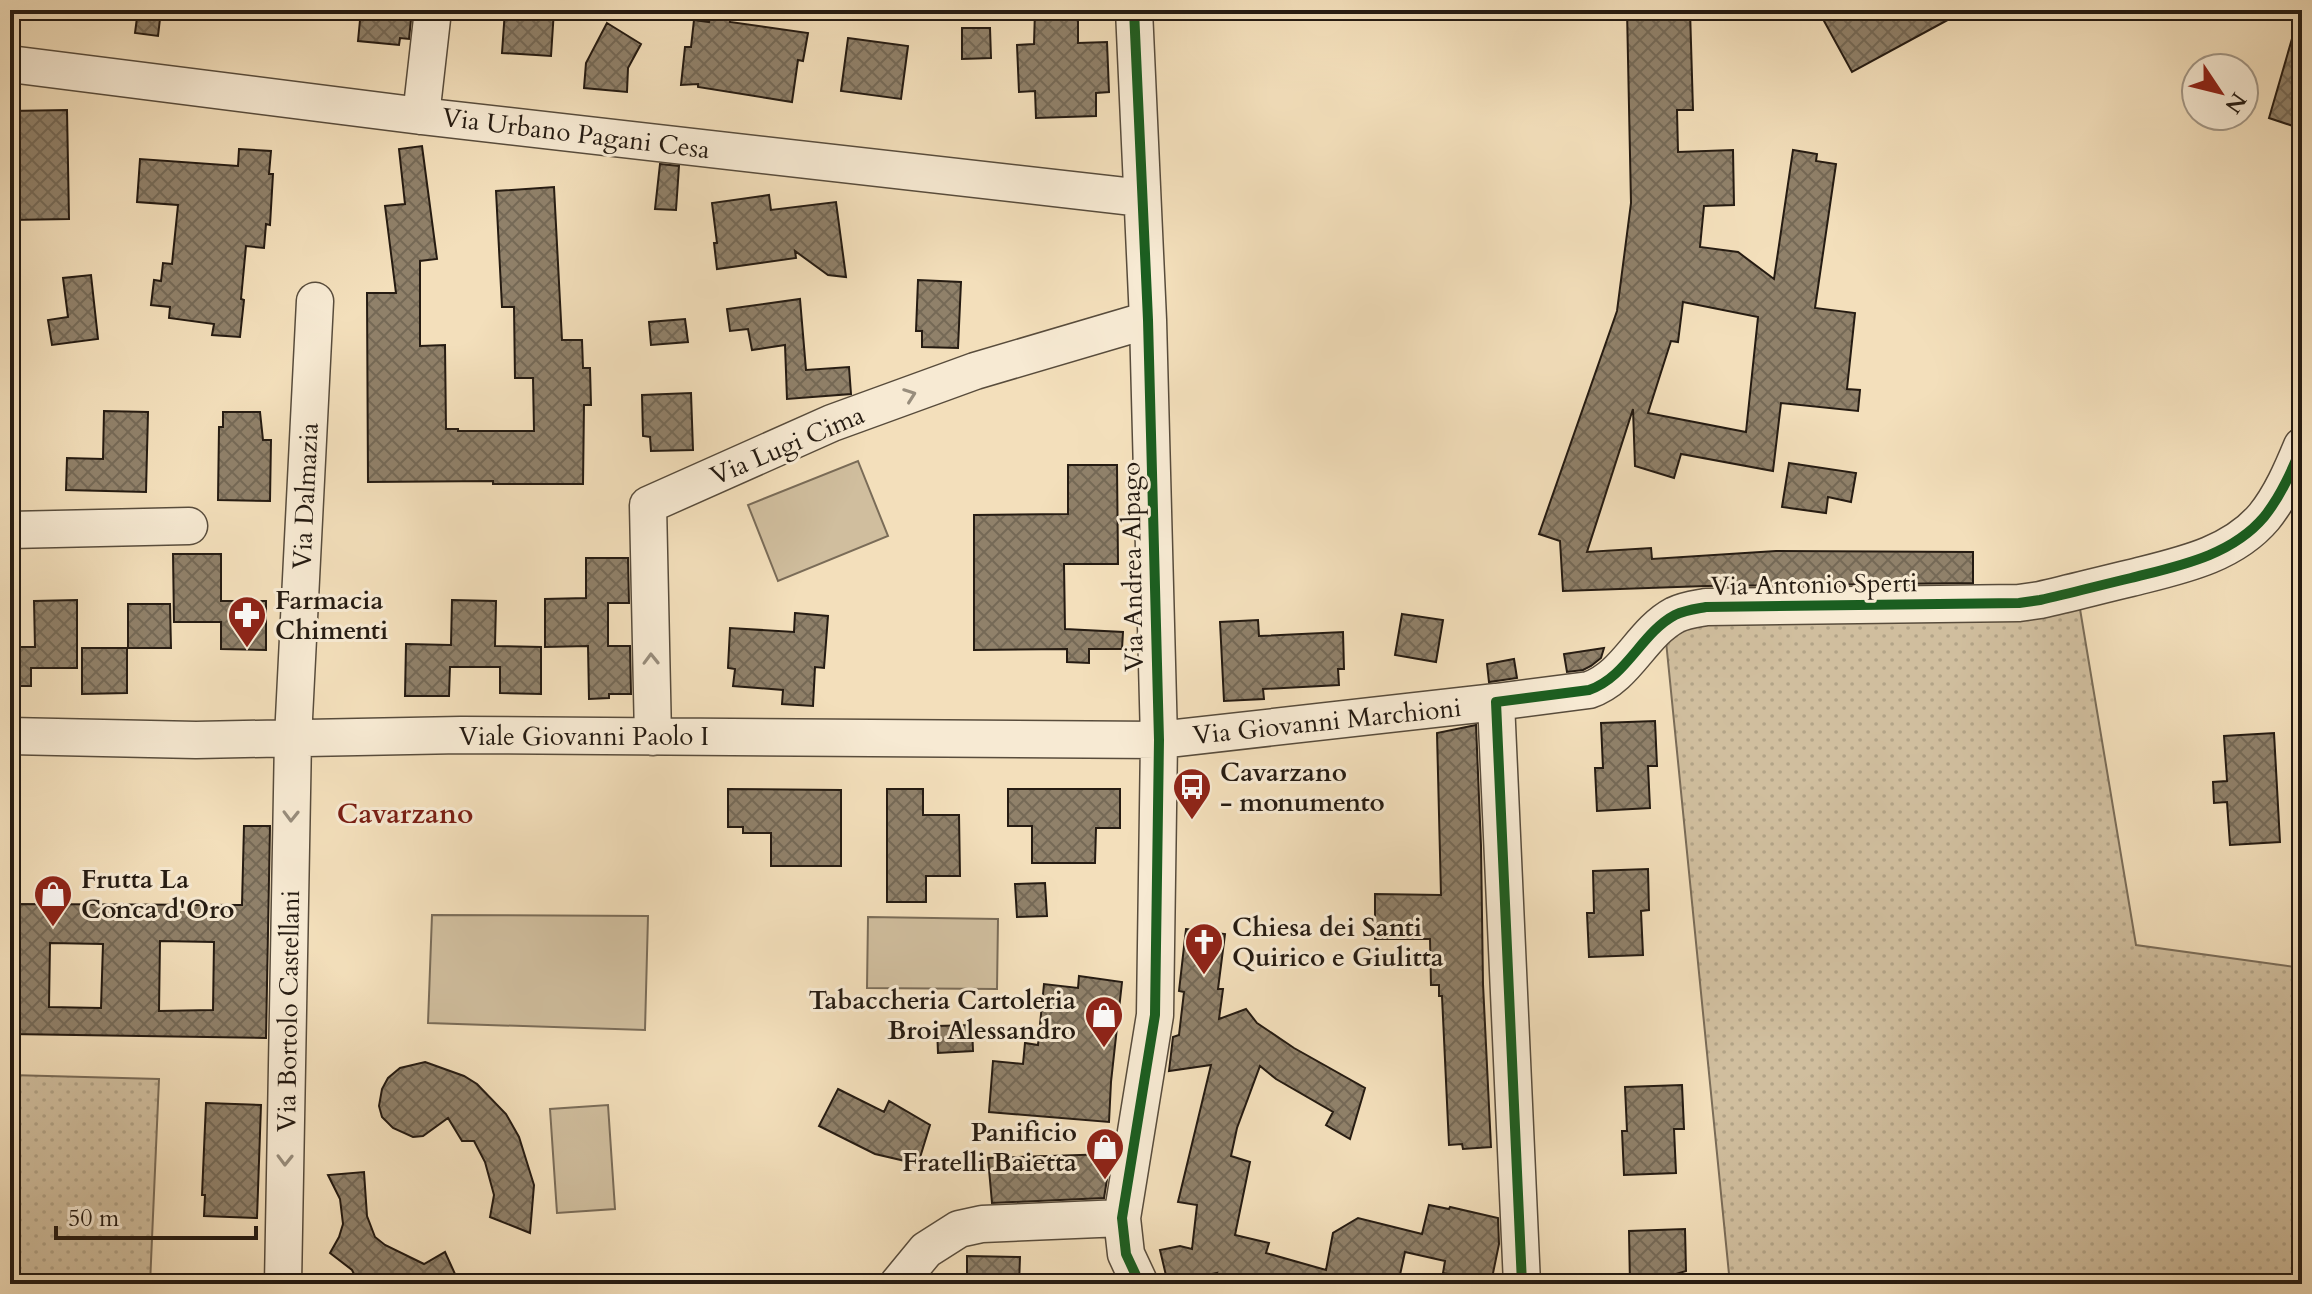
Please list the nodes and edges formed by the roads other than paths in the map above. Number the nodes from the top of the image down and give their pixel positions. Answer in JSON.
{"nodes":[{"id":1,"x":433,"y":10,"type":"edge"},
{"id":2,"x":1134,"y":10,"type":"edge"},
{"id":3,"x":10,"y":64,"type":"edge"},
{"id":4,"x":421,"y":116,"type":"junction"},
{"id":5,"x":1142,"y":198,"type":"junction"},
{"id":6,"x":315,"y":301,"type":"dead end"},
{"id":7,"x":1148,"y":320,"type":"junction"},
{"id":8,"x":2302,"y":446,"type":"edge"},
{"id":9,"x":189,"y":526,"type":"dead end"},
{"id":10,"x":10,"y":530,"type":"edge"},
{"id":11,"x":1496,"y":702,"type":"junction"},
{"id":12,"x":10,"y":736,"type":"edge"},
{"id":13,"x":653,"y":737,"type":"junction"},
{"id":14,"x":293,"y":738,"type":"junction"},
{"id":15,"x":1159,"y":740,"type":"junction"},
{"id":16,"x":1122,"y":1218,"type":"junction"},
{"id":17,"x":283,"y":1284,"type":"edge"},
{"id":18,"x":898,"y":1284,"type":"edge"},
{"id":19,"x":1140,"y":1284,"type":"edge"},
{"id":20,"x":1522,"y":1284,"type":"edge"}],
"edges":[{"from":1,"to":4,"type":"street"},
{"from":2,"to":5,"type":"street","name":"Via Andrea Alpago"},
{"from":3,"to":4,"type":"street","name":"Via Urbano Pagani Cesa"},
{"from":4,"to":5,"type":"street","name":"Via Urbano Pagani Cesa"},
{"from":5,"to":7,"type":"street","name":"Via Andrea Alpago"},
{"from":6,"to":14,"type":"street","name":"Via Dalmazia"},
{"from":13,"to":7,"type":"street","name":"Via Lugi Cima","one_way":true},
{"from":7,"to":15,"type":"street","name":"Via Andrea Alpago"},
{"from":8,"to":11,"type":"street","name":"Via Antonio Sperti"},
{"from":9,"to":10,"type":"street"},
{"from":11,"to":15,"type":"street","name":"Via Giovanni Marchioni"},
{"from":11,"to":20,"type":"street"},
{"from":12,"to":14,"type":"street","name":"Viale Giovanni Paolo I"},
{"from":13,"to":14,"type":"street","name":"Viale Giovanni Paolo I"},
{"from":13,"to":15,"type":"street","name":"Viale Giovanni Paolo I"},
{"from":14,"to":17,"type":"street","name":"Via Bortolo Castellani","one_way":true},
{"from":15,"to":16,"type":"street","name":"Via Andrea Alpago"},
{"from":16,"to":18,"type":"street"},
{"from":16,"to":19,"type":"street","name":"Via Andrea Alpago"}]}
